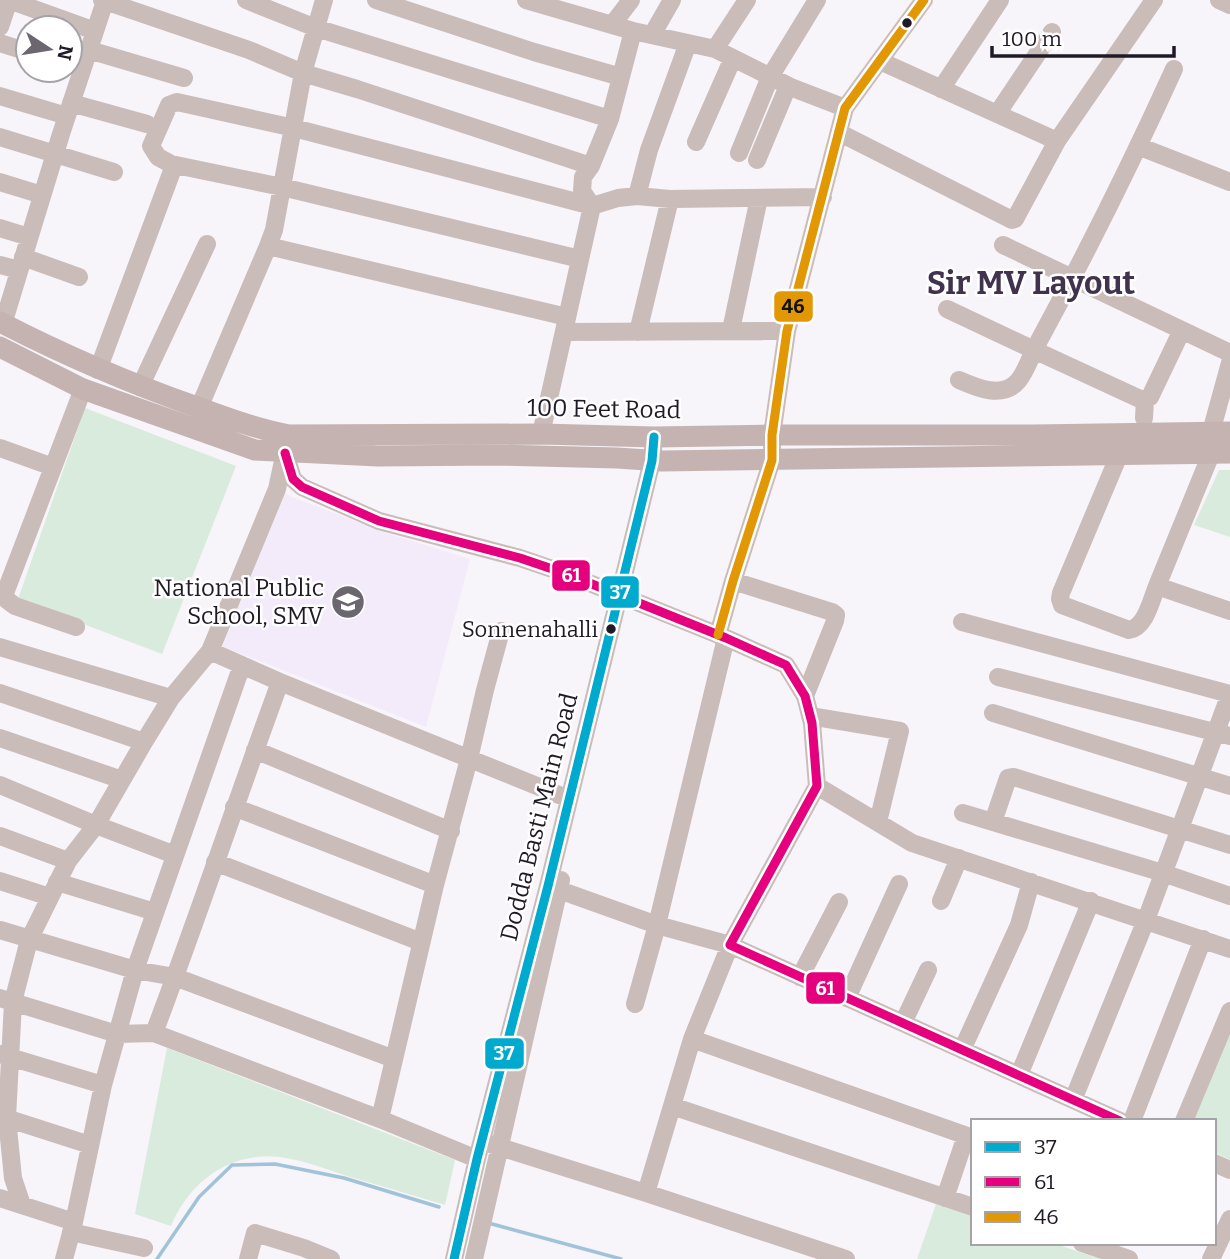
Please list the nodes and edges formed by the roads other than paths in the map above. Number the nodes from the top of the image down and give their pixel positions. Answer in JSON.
{"nodes":[{"id":1,"x":9,"y":0,"type":"edge"},
{"id":2,"x":246,"y":0,"type":"edge"},
{"id":3,"x":324,"y":0,"type":"edge"},
{"id":4,"x":376,"y":0,"type":"edge"},
{"id":5,"x":526,"y":0,"type":"edge"},
{"id":6,"x":631,"y":0,"type":"edge"},
{"id":7,"x":672,"y":0,"type":"edge"},
{"id":8,"x":747,"y":0,"type":"edge"},
{"id":9,"x":817,"y":0,"type":"edge"},
{"id":10,"x":924,"y":0,"type":"edge"},
{"id":11,"x":1000,"y":0,"type":"edge"},
{"id":12,"x":1154,"y":0,"type":"edge"},
{"id":13,"x":1219,"y":0,"type":"edge"},
{"id":14,"x":104,"y":1,"type":"edge"},
{"id":15,"x":1230,"y":5,"type":"edge"},
{"id":16,"x":569,"y":6,"type":"edge"},
{"id":17,"x":1,"y":21,"type":"edge"},
{"id":18,"x":612,"y":25,"type":"junction"},
{"id":19,"x":316,"y":28,"type":"junction"},
{"id":20,"x":95,"y":31,"type":"junction"},
{"id":21,"x":633,"y":31,"type":"junction"},
{"id":22,"x":1052,"y":32,"type":"dead end"},
{"id":23,"x":652,"y":34,"type":"junction"},
{"id":24,"x":688,"y":43,"type":"junction"},
{"id":25,"x":715,"y":49,"type":"junction"},
{"id":26,"x":89,"y":50,"type":"junction"},
{"id":27,"x":84,"y":57,"type":"edge"},
{"id":28,"x":733,"y":58,"type":"junction"},
{"id":29,"x":880,"y":61,"type":"junction"},
{"id":30,"x":1174,"y":69,"type":"dead end"},
{"id":31,"x":303,"y":73,"type":"junction"},
{"id":32,"x":621,"y":76,"type":"junction"},
{"id":33,"x":770,"y":77,"type":"junction"},
{"id":34,"x":184,"y":78,"type":"dead end"},
{"id":35,"x":73,"y":84,"type":"edge"},
{"id":36,"x":788,"y":86,"type":"junction"},
{"id":37,"x":940,"y":89,"type":"junction"},
{"id":38,"x":0,"y":96,"type":"edge"},
{"id":39,"x":845,"y":108,"type":"junction"},
{"id":40,"x":69,"y":110,"type":"junction"},
{"id":41,"x":997,"y":114,"type":"junction"},
{"id":42,"x":610,"y":119,"type":"junction"},
{"id":43,"x":147,"y":124,"type":"dead end"},
{"id":44,"x":294,"y":128,"type":"junction"},
{"id":45,"x":840,"y":134,"type":"junction"},
{"id":46,"x":0,"y":137,"type":"edge"},
{"id":47,"x":1057,"y":141,"type":"junction"},
{"id":48,"x":696,"y":142,"type":"dead end"},
{"id":49,"x":1138,"y":146,"type":"junction"},
{"id":50,"x":55,"y":153,"type":"junction"},
{"id":51,"x":739,"y":153,"type":"dead end"},
{"id":52,"x":757,"y":160,"type":"dead end"},
{"id":53,"x":171,"y":164,"type":"junction"},
{"id":54,"x":590,"y":166,"type":"junction"},
{"id":55,"x":114,"y":172,"type":"dead end"},
{"id":56,"x":0,"y":182,"type":"edge"},
{"id":57,"x":1230,"y":182,"type":"edge"},
{"id":58,"x":282,"y":187,"type":"junction"},
{"id":59,"x":42,"y":195,"type":"junction"},
{"id":60,"x":637,"y":196,"type":"junction"},
{"id":61,"x":823,"y":197,"type":"junction"},
{"id":62,"x":759,"y":198,"type":"junction"},
{"id":63,"x":670,"y":199,"type":"junction"},
{"id":64,"x":592,"y":206,"type":"junction"},
{"id":65,"x":0,"y":228,"type":"edge"},
{"id":66,"x":29,"y":237,"type":"junction"},
{"id":67,"x":207,"y":244,"type":"dead end"},
{"id":68,"x":1003,"y":245,"type":"dead end"},
{"id":69,"x":268,"y":246,"type":"junction"},
{"id":70,"x":580,"y":258,"type":"junction"},
{"id":71,"x":21,"y":264,"type":"junction"},
{"id":72,"x":0,"y":265,"type":"edge"},
{"id":73,"x":79,"y":277,"type":"dead end"},
{"id":74,"x":1073,"y":279,"type":"junction"},
{"id":75,"x":947,"y":309,"type":"dead end"},
{"id":76,"x":1,"y":323,"type":"edge"},
{"id":77,"x":566,"y":325,"type":"junction"},
{"id":78,"x":731,"y":330,"type":"junction"},
{"id":79,"x":1182,"y":330,"type":"junction"},
{"id":80,"x":787,"y":331,"type":"junction"},
{"id":81,"x":638,"y":332,"type":"junction"},
{"id":82,"x":0,"y":347,"type":"edge"},
{"id":83,"x":1034,"y":350,"type":"junction"},
{"id":84,"x":1230,"y":352,"type":"edge"},
{"id":85,"x":1230,"y":363,"type":"edge"},
{"id":86,"x":98,"y":370,"type":"junction"},
{"id":87,"x":959,"y":380,"type":"dead end"},
{"id":88,"x":139,"y":387,"type":"junction"},
{"id":89,"x":83,"y":389,"type":"junction"},
{"id":90,"x":1145,"y":399,"type":"junction"},
{"id":91,"x":199,"y":408,"type":"junction"},
{"id":92,"x":1144,"y":418,"type":"dead end"},
{"id":93,"x":541,"y":434,"type":"junction"},
{"id":94,"x":772,"y":435,"type":"junction"},
{"id":95,"x":659,"y":437,"type":"junction"},
{"id":96,"x":1220,"y":443,"type":"edge"},
{"id":97,"x":287,"y":444,"type":"junction"},
{"id":98,"x":0,"y":448,"type":"edge"},
{"id":99,"x":1119,"y":455,"type":"junction"},
{"id":100,"x":772,"y":460,"type":"junction"},
{"id":101,"x":657,"y":461,"type":"junction"},
{"id":102,"x":53,"y":467,"type":"junction"},
{"id":103,"x":733,"y":581,"type":"junction"},
{"id":104,"x":1157,"y":586,"type":"junction"},
{"id":105,"x":3,"y":592,"type":"edge"},
{"id":106,"x":625,"y":597,"type":"junction"},
{"id":107,"x":1230,"y":611,"type":"edge"},
{"id":108,"x":962,"y":622,"type":"dead end"},
{"id":109,"x":76,"y":627,"type":"dead end"},
{"id":110,"x":501,"y":631,"type":"dead end"},
{"id":111,"x":722,"y":637,"type":"junction"},
{"id":112,"x":0,"y":647,"type":"edge"},
{"id":113,"x":210,"y":651,"type":"junction"},
{"id":114,"x":242,"y":665,"type":"junction"},
{"id":115,"x":998,"y":677,"type":"dead end"},
{"id":116,"x":280,"y":682,"type":"junction"},
{"id":117,"x":0,"y":693,"type":"edge"},
{"id":118,"x":1230,"y":694,"type":"edge"},
{"id":119,"x":805,"y":696,"type":"junction"},
{"id":120,"x":171,"y":698,"type":"junction"},
{"id":121,"x":993,"y":713,"type":"dead end"},
{"id":122,"x":810,"y":716,"type":"junction"},
{"id":123,"x":1223,"y":733,"type":"edge"},
{"id":124,"x":0,"y":738,"type":"edge"},
{"id":125,"x":144,"y":742,"type":"junction"},
{"id":126,"x":255,"y":750,"type":"junction"},
{"id":127,"x":470,"y":759,"type":"junction"},
{"id":128,"x":1199,"y":776,"type":"junction"},
{"id":129,"x":122,"y":780,"type":"junction"},
{"id":130,"x":0,"y":785,"type":"edge"},
{"id":131,"x":817,"y":786,"type":"junction"},
{"id":132,"x":1230,"y":786,"type":"edge"},
{"id":133,"x":569,"y":799,"type":"junction"},
{"id":134,"x":234,"y":807,"type":"junction"},
{"id":135,"x":962,"y":813,"type":"dead end"},
{"id":136,"x":878,"y":822,"type":"junction"},
{"id":137,"x":993,"y":822,"type":"junction"},
{"id":138,"x":96,"y":825,"type":"junction"},
{"id":139,"x":1181,"y":828,"type":"junction"},
{"id":140,"x":451,"y":831,"type":"junction"},
{"id":141,"x":0,"y":836,"type":"edge"},
{"id":142,"x":1230,"y":845,"type":"edge"},
{"id":143,"x":175,"y":855,"type":"junction"},
{"id":144,"x":958,"y":858,"type":"junction"},
{"id":145,"x":68,"y":861,"type":"junction"},
{"id":146,"x":215,"y":862,"type":"junction"},
{"id":147,"x":1163,"y":873,"type":"junction"},
{"id":148,"x":0,"y":881,"type":"edge"},
{"id":149,"x":1031,"y":882,"type":"junction"},
{"id":150,"x":899,"y":884,"type":"dead end"},
{"id":151,"x":435,"y":885,"type":"junction"},
{"id":152,"x":553,"y":888,"type":"junction"},
{"id":153,"x":53,"y":889,"type":"junction"},
{"id":154,"x":1230,"y":896,"type":"edge"},
{"id":155,"x":941,"y":901,"type":"dead end"},
{"id":156,"x":1091,"y":901,"type":"junction"},
{"id":157,"x":839,"y":902,"type":"dead end"},
{"id":158,"x":155,"y":912,"type":"junction"},
{"id":159,"x":1146,"y":920,"type":"junction"},
{"id":160,"x":657,"y":925,"type":"junction"},
{"id":161,"x":0,"y":930,"type":"edge"},
{"id":162,"x":1203,"y":939,"type":"junction"},
{"id":163,"x":29,"y":940,"type":"junction"},
{"id":164,"x":421,"y":942,"type":"junction"},
{"id":165,"x":730,"y":945,"type":"junction"},
{"id":166,"x":1230,"y":949,"type":"edge"},
{"id":167,"x":135,"y":970,"type":"junction"},
{"id":168,"x":928,"y":970,"type":"dead end"},
{"id":169,"x":175,"y":977,"type":"junction"},
{"id":170,"x":800,"y":977,"type":"junction"},
{"id":171,"x":847,"y":998,"type":"junction"},
{"id":172,"x":6,"y":1000,"type":"edge"},
{"id":173,"x":635,"y":1004,"type":"dead end"},
{"id":174,"x":1230,"y":1011,"type":"edge"},
{"id":175,"x":903,"y":1023,"type":"junction"},
{"id":176,"x":154,"y":1033,"type":"junction"},
{"id":177,"x":117,"y":1034,"type":"junction"},
{"id":178,"x":692,"y":1039,"type":"junction"},
{"id":179,"x":962,"y":1050,"type":"junction"},
{"id":180,"x":5,"y":1056,"type":"edge"},
{"id":181,"x":394,"y":1059,"type":"junction"},
{"id":182,"x":1019,"y":1075,"type":"junction"},
{"id":183,"x":103,"y":1085,"type":"junction"},
{"id":184,"x":1073,"y":1100,"type":"junction"},
{"id":185,"x":672,"y":1106,"type":"junction"},
{"id":186,"x":3,"y":1117,"type":"edge"},
{"id":187,"x":380,"y":1119,"type":"junction"},
{"id":188,"x":1116,"y":1119,"type":"edge"},
{"id":189,"x":1133,"y":1119,"type":"edge"},
{"id":190,"x":1185,"y":1119,"type":"edge"},
{"id":191,"x":970,"y":1137,"type":"edge"},
{"id":192,"x":90,"y":1145,"type":"junction"},
{"id":193,"x":486,"y":1149,"type":"junction"},
{"id":194,"x":646,"y":1193,"type":"junction"},
{"id":195,"x":0,"y":1198,"type":"edge"},
{"id":196,"x":945,"y":1198,"type":"junction"},
{"id":197,"x":22,"y":1205,"type":"junction"},
{"id":198,"x":971,"y":1206,"type":"edge"},
{"id":199,"x":1230,"y":1219,"type":"edge"},
{"id":200,"x":73,"y":1227,"type":"junction"},
{"id":201,"x":1088,"y":1245,"type":"edge"},
{"id":202,"x":144,"y":1248,"type":"dead end"},
{"id":203,"x":302,"y":1254,"type":"edge"},
{"id":204,"x":64,"y":1259,"type":"edge"},
{"id":205,"x":248,"y":1259,"type":"edge"},
{"id":206,"x":331,"y":1259,"type":"edge"},
{"id":207,"x":454,"y":1259,"type":"edge"},
{"id":208,"x":474,"y":1259,"type":"edge"},
{"id":209,"x":846,"y":1259,"type":"edge"},
{"id":210,"x":1129,"y":1259,"type":"edge"},
{"id":211,"x":1210,"y":1259,"type":"edge"}],
"edges":[{"from":1,"to":17,"type":"street"},
{"from":1,"to":20,"type":"street"},
{"from":2,"to":19,"type":"street"},
{"from":3,"to":19,"type":"street"},
{"from":4,"to":32,"type":"street"},
{"from":5,"to":16,"type":"street"},
{"from":6,"to":18,"type":"street"},
{"from":7,"to":23,"type":"street"},
{"from":8,"to":25,"type":"street"},
{"from":9,"to":33,"type":"street"},
{"from":10,"to":29,"type":"street"},
{"from":11,"to":37,"type":"street"},
{"from":12,"to":47,"type":"street"},
{"from":13,"to":15,"type":"street"},
{"from":14,"to":20,"type":"street"},
{"from":14,"to":31,"type":"street"},
{"from":16,"to":18,"type":"street"},
{"from":18,"to":21,"type":"street"},
{"from":19,"to":31,"type":"street"},
{"from":19,"to":42,"type":"street"},
{"from":20,"to":26,"type":"street"},
{"from":21,"to":23,"type":"street"},
{"from":21,"to":32,"type":"street"},
{"from":22,"to":41,"type":"street"},
{"from":23,"to":24,"type":"street"},
{"from":24,"to":25,"type":"street"},
{"from":24,"to":60,"type":"street"},
{"from":25,"to":28,"type":"street"},
{"from":26,"to":27,"type":"street"},
{"from":26,"to":34,"type":"street"},
{"from":28,"to":33,"type":"street"},
{"from":28,"to":48,"type":"street"},
{"from":29,"to":37,"type":"street"},
{"from":29,"to":39,"type":"street"},
{"from":30,"to":49,"type":"street"},
{"from":31,"to":44,"type":"street"},
{"from":31,"to":54,"type":"street"},
{"from":32,"to":42,"type":"street"},
{"from":33,"to":36,"type":"street"},
{"from":33,"to":51,"type":"street"},
{"from":35,"to":40,"type":"street"},
{"from":36,"to":39,"type":"street"},
{"from":36,"to":52,"type":"street"},
{"from":37,"to":41,"type":"street"},
{"from":38,"to":40,"type":"street"},
{"from":39,"to":45,"type":"street"},
{"from":40,"to":43,"type":"street"},
{"from":40,"to":50,"type":"street"},
{"from":41,"to":47,"type":"street"},
{"from":42,"to":54,"type":"street"},
{"from":44,"to":53,"type":"street"},
{"from":44,"to":58,"type":"street"},
{"from":44,"to":64,"type":"street"},
{"from":45,"to":47,"type":"street"},
{"from":45,"to":61,"type":"street"},
{"from":46,"to":50,"type":"street"},
{"from":49,"to":57,"type":"street"},
{"from":49,"to":74,"type":"street"},
{"from":50,"to":55,"type":"street"},
{"from":50,"to":59,"type":"street"},
{"from":53,"to":58,"type":"street"},
{"from":53,"to":86,"type":"street"},
{"from":54,"to":64,"type":"street"},
{"from":56,"to":59,"type":"street"},
{"from":58,"to":69,"type":"street"},
{"from":58,"to":70,"type":"street"},
{"from":59,"to":66,"type":"street"},
{"from":60,"to":63,"type":"street"},
{"from":60,"to":64,"type":"street"},
{"from":61,"to":62,"type":"street"},
{"from":61,"to":80,"type":"street"},
{"from":62,"to":63,"type":"street"},
{"from":62,"to":78,"type":"street"},
{"from":63,"to":81,"type":"street"},
{"from":64,"to":70,"type":"street"},
{"from":65,"to":66,"type":"street"},
{"from":66,"to":71,"type":"street"},
{"from":67,"to":88,"type":"street"},
{"from":68,"to":74,"type":"street"},
{"from":69,"to":77,"type":"street"},
{"from":69,"to":91,"type":"street"},
{"from":70,"to":77,"type":"street"},
{"from":71,"to":72,"type":"street"},
{"from":71,"to":73,"type":"street"},
{"from":71,"to":76,"type":"street"},
{"from":74,"to":79,"type":"street"},
{"from":74,"to":83,"type":"street"},
{"from":75,"to":83,"type":"street"},
{"from":76,"to":86,"type":"main road","name":"100 Feet Road"},
{"from":77,"to":81,"type":"street"},
{"from":77,"to":93,"type":"street"},
{"from":78,"to":80,"type":"street"},
{"from":78,"to":81,"type":"street"},
{"from":79,"to":84,"type":"street"},
{"from":79,"to":90,"type":"street"},
{"from":80,"to":94,"type":"street"},
{"from":82,"to":89,"type":"main road","name":"100 Feet Road"},
{"from":83,"to":87,"type":"street"},
{"from":83,"to":90,"type":"street"},
{"from":85,"to":96,"type":"street"},
{"from":86,"to":88,"type":"main road","name":"100 Feet Road"},
{"from":88,"to":91,"type":"main road","name":"100 Feet Road"},
{"from":89,"to":97,"type":"main road","name":"100 Feet Road"},
{"from":89,"to":102,"type":"street"},
{"from":90,"to":92,"type":"street"},
{"from":91,"to":97,"type":"main road","name":"100 Feet Road"},
{"from":93,"to":95,"type":"main road","name":"100 Feet Road"},
{"from":93,"to":97,"type":"main road","name":"100 Feet Road"},
{"from":94,"to":95,"type":"main road","name":"100 Feet Road"},
{"from":94,"to":96,"type":"main road","name":"100 Feet Road"},
{"from":94,"to":100,"type":"street"},
{"from":95,"to":101,"type":"street","name":"Dodda Basti Main Road"},
{"from":96,"to":99,"type":"main road","name":"100 Feet Road"},
{"from":96,"to":104,"type":"street"},
{"from":97,"to":101,"type":"main road","name":"100 Feet Road"},
{"from":97,"to":106,"type":"street"},
{"from":97,"to":113,"type":"street"},
{"from":98,"to":102,"type":"street"},
{"from":99,"to":100,"type":"main road","name":"100 Feet Road"},
{"from":99,"to":104,"type":"street"},
{"from":100,"to":101,"type":"main road","name":"100 Feet Road"},
{"from":100,"to":103,"type":"street"},
{"from":101,"to":106,"type":"street","name":"Dodda Basti Main Road"},
{"from":102,"to":105,"type":"street"},
{"from":103,"to":111,"type":"street"},
{"from":103,"to":119,"type":"street"},
{"from":104,"to":107,"type":"street"},
{"from":105,"to":109,"type":"street"},
{"from":106,"to":111,"type":"street"},
{"from":106,"to":133,"type":"street","name":"Dodda Basti Main Road"},
{"from":106,"to":152,"type":"street","name":"Dodda Basti Main Road"},
{"from":108,"to":118,"type":"street"},
{"from":110,"to":127,"type":"street"},
{"from":111,"to":119,"type":"street"},
{"from":111,"to":160,"type":"street"},
{"from":112,"to":120,"type":"street"},
{"from":113,"to":114,"type":"street"},
{"from":113,"to":120,"type":"street"},
{"from":114,"to":116,"type":"street"},
{"from":114,"to":143,"type":"street"},
{"from":115,"to":123,"type":"street"},
{"from":116,"to":126,"type":"street"},
{"from":116,"to":127,"type":"street"},
{"from":117,"to":125,"type":"street"},
{"from":118,"to":123,"type":"street"},
{"from":119,"to":122,"type":"street"},
{"from":120,"to":125,"type":"street"},
{"from":121,"to":128,"type":"street"},
{"from":122,"to":131,"type":"street"},
{"from":122,"to":136,"type":"street"},
{"from":123,"to":128,"type":"street"},
{"from":124,"to":129,"type":"street"},
{"from":125,"to":129,"type":"street"},
{"from":126,"to":134,"type":"street"},
{"from":126,"to":140,"type":"street"},
{"from":127,"to":133,"type":"street"},
{"from":127,"to":140,"type":"street"},
{"from":128,"to":132,"type":"street"},
{"from":128,"to":139,"type":"street"},
{"from":129,"to":138,"type":"street"},
{"from":130,"to":138,"type":"street"},
{"from":131,"to":136,"type":"street"},
{"from":131,"to":165,"type":"street"},
{"from":133,"to":152,"type":"street","name":"Dodda Basti Main Road"},
{"from":134,"to":146,"type":"street"},
{"from":134,"to":151,"type":"street"},
{"from":135,"to":137,"type":"street"},
{"from":136,"to":144,"type":"street"},
{"from":137,"to":139,"type":"street"},
{"from":137,"to":147,"type":"street"},
{"from":138,"to":143,"type":"street"},
{"from":138,"to":145,"type":"street"},
{"from":139,"to":142,"type":"street"},
{"from":139,"to":147,"type":"street"},
{"from":140,"to":151,"type":"street"},
{"from":141,"to":145,"type":"street"},
{"from":143,"to":158,"type":"street"},
{"from":144,"to":149,"type":"street"},
{"from":144,"to":155,"type":"street"},
{"from":145,"to":153,"type":"street"},
{"from":146,"to":164,"type":"street"},
{"from":146,"to":169,"type":"street"},
{"from":147,"to":154,"type":"street"},
{"from":147,"to":159,"type":"street"},
{"from":148,"to":153,"type":"street"},
{"from":149,"to":156,"type":"street"},
{"from":149,"to":179,"type":"street"},
{"from":150,"to":171,"type":"street"},
{"from":151,"to":164,"type":"street"},
{"from":152,"to":160,"type":"street"},
{"from":152,"to":193,"type":"street","name":"Dodda Basti Main Road"},
{"from":153,"to":158,"type":"street"},
{"from":153,"to":163,"type":"street"},
{"from":156,"to":159,"type":"street"},
{"from":156,"to":182,"type":"street"},
{"from":157,"to":170,"type":"street"},
{"from":158,"to":167,"type":"street"},
{"from":159,"to":162,"type":"street"},
{"from":159,"to":184,"type":"street"},
{"from":160,"to":165,"type":"street"},
{"from":160,"to":173,"type":"street"},
{"from":161,"to":163,"type":"street"},
{"from":162,"to":166,"type":"street"},
{"from":162,"to":189,"type":"street"},
{"from":163,"to":167,"type":"street"},
{"from":163,"to":172,"type":"street"},
{"from":164,"to":181,"type":"street"},
{"from":165,"to":170,"type":"street"},
{"from":165,"to":178,"type":"street"},
{"from":167,"to":169,"type":"street"},
{"from":167,"to":177,"type":"street"},
{"from":168,"to":175,"type":"street"},
{"from":169,"to":176,"type":"street"},
{"from":169,"to":181,"type":"street"},
{"from":170,"to":171,"type":"street"},
{"from":171,"to":175,"type":"street"},
{"from":172,"to":177,"type":"street"},
{"from":172,"to":180,"type":"street"},
{"from":174,"to":190,"type":"street"},
{"from":175,"to":179,"type":"street"},
{"from":176,"to":177,"type":"street"},
{"from":176,"to":187,"type":"street"},
{"from":177,"to":183,"type":"street"},
{"from":178,"to":185,"type":"street"},
{"from":178,"to":191,"type":"street"},
{"from":179,"to":182,"type":"street"},
{"from":180,"to":183,"type":"street"},
{"from":180,"to":186,"type":"street"},
{"from":181,"to":187,"type":"street"},
{"from":182,"to":184,"type":"street"},
{"from":183,"to":192,"type":"street"},
{"from":184,"to":188,"type":"street"},
{"from":185,"to":194,"type":"street"},
{"from":185,"to":196,"type":"street"},
{"from":186,"to":192,"type":"street"},
{"from":186,"to":197,"type":"street"},
{"from":187,"to":193,"type":"street"},
{"from":191,"to":196,"type":"street"},
{"from":192,"to":200,"type":"street"},
{"from":193,"to":194,"type":"street"},
{"from":193,"to":207,"type":"street","name":"Dodda Basti Main Road"},
{"from":193,"to":208,"type":"street","name":"Dodda Basti Main Road"},
{"from":194,"to":209,"type":"street"},
{"from":195,"to":197,"type":"street"},
{"from":196,"to":198,"type":"street"},
{"from":197,"to":200,"type":"street"},
{"from":199,"to":211,"type":"street"},
{"from":200,"to":202,"type":"street"},
{"from":200,"to":204,"type":"street"},
{"from":201,"to":210,"type":"street"},
{"from":203,"to":205,"type":"street"},
{"from":203,"to":206,"type":"street"}]}
